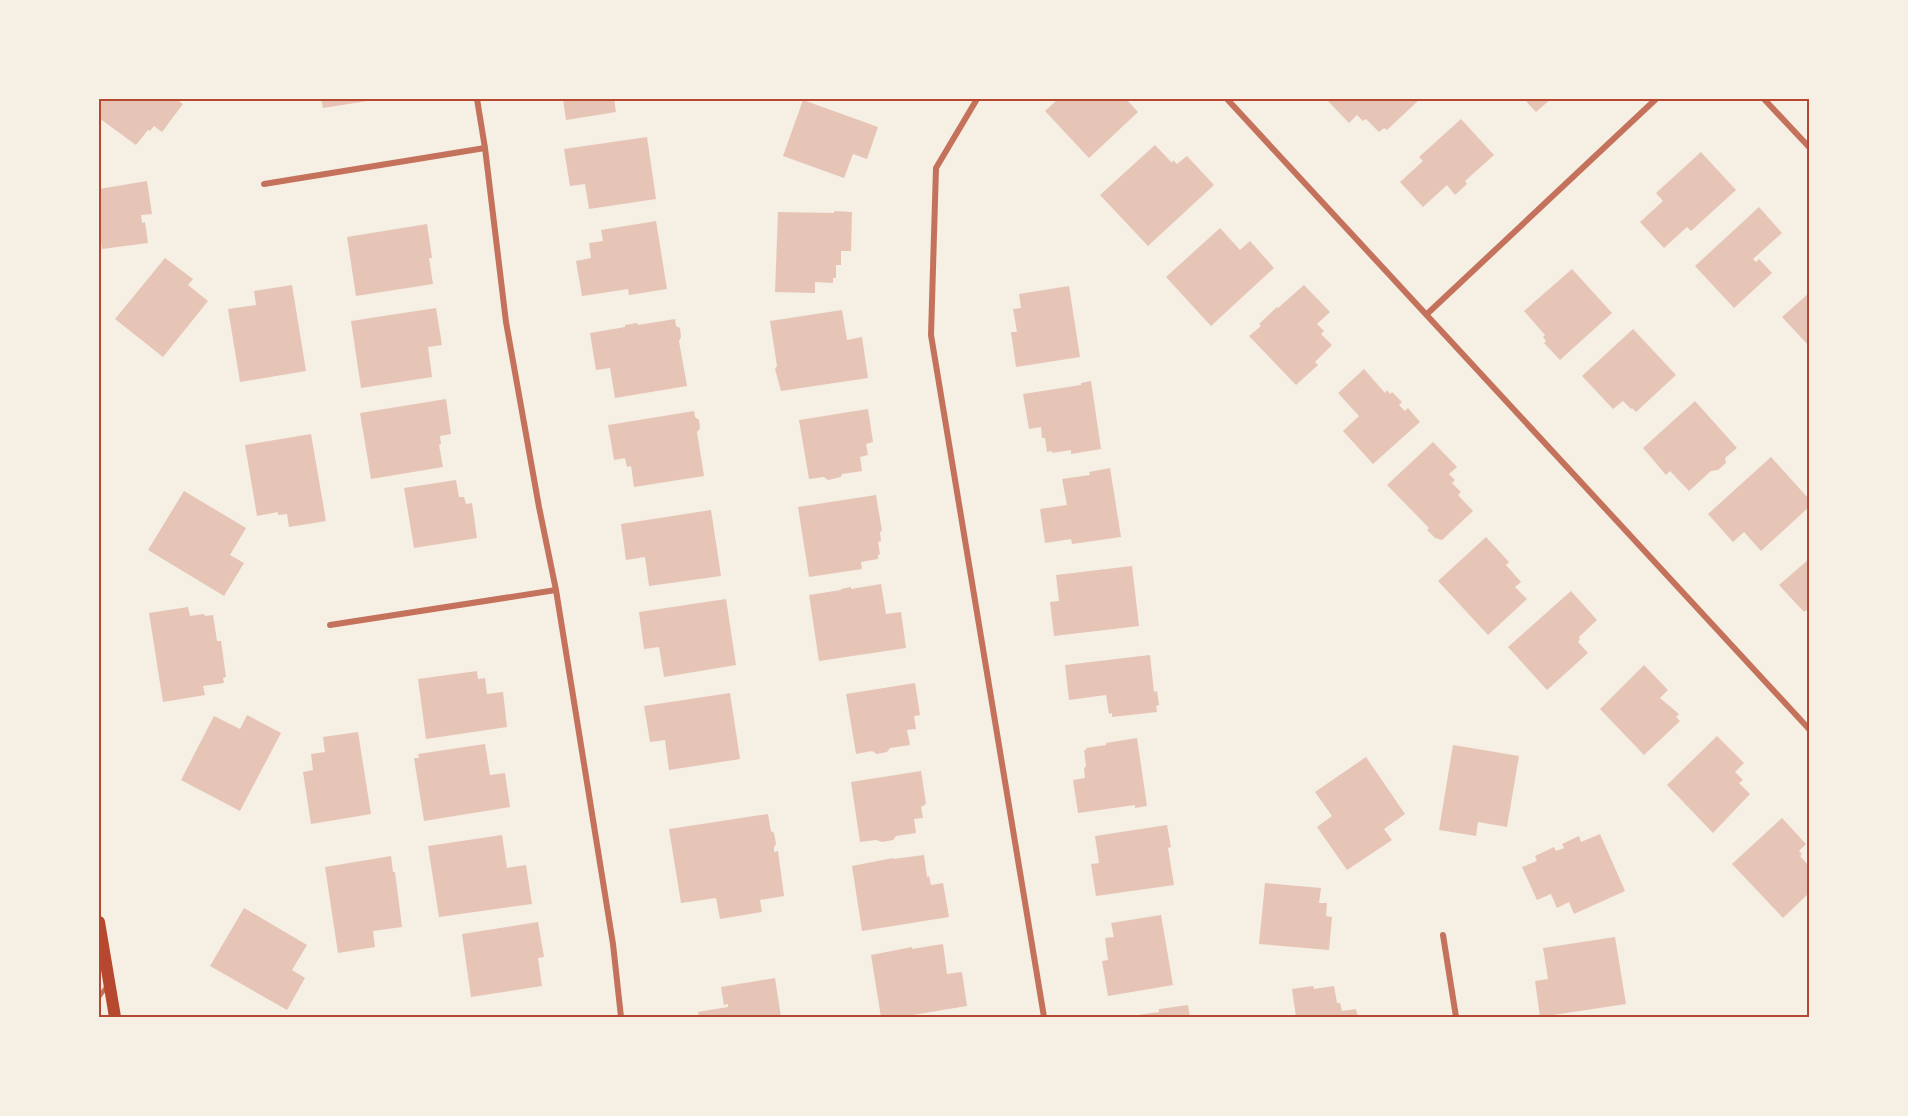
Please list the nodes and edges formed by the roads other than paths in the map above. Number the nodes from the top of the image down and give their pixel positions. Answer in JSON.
{"nodes":[{"id":1,"x":477,"y":99,"type":"edge"},
{"id":2,"x":977,"y":99,"type":"edge"},
{"id":3,"x":1227,"y":99,"type":"edge"},
{"id":4,"x":1656,"y":99,"type":"edge"},
{"id":5,"x":1764,"y":99,"type":"edge"},
{"id":6,"x":1809,"y":147,"type":"edge"},
{"id":7,"x":485,"y":148,"type":"junction"},
{"id":8,"x":264,"y":184,"type":"dead end"},
{"id":9,"x":1426,"y":314,"type":"junction"},
{"id":10,"x":556,"y":590,"type":"junction"},
{"id":11,"x":330,"y":625,"type":"dead end"},
{"id":12,"x":1809,"y":729,"type":"edge"},
{"id":13,"x":99,"y":922,"type":"edge"},
{"id":14,"x":1443,"y":935,"type":"dead end"},
{"id":15,"x":109,"y":983,"type":"junction"},
{"id":16,"x":99,"y":997,"type":"edge"},
{"id":17,"x":115,"y":1017,"type":"edge"},
{"id":18,"x":621,"y":1017,"type":"edge"},
{"id":19,"x":1044,"y":1017,"type":"edge"},
{"id":20,"x":1456,"y":1017,"type":"edge"}],
"edges":[{"from":1,"to":7,"type":"street"},
{"from":2,"to":19,"type":"street"},
{"from":3,"to":9,"type":"street"},
{"from":4,"to":9,"type":"street"},
{"from":5,"to":6,"type":"street"},
{"from":7,"to":8,"type":"street"},
{"from":7,"to":10,"type":"street"},
{"from":9,"to":12,"type":"street"},
{"from":10,"to":11,"type":"street"},
{"from":10,"to":18,"type":"street"},
{"from":13,"to":15,"type":"main road"},
{"from":14,"to":20,"type":"street"},
{"from":15,"to":16,"type":"lane"},
{"from":15,"to":17,"type":"main road"}]}
